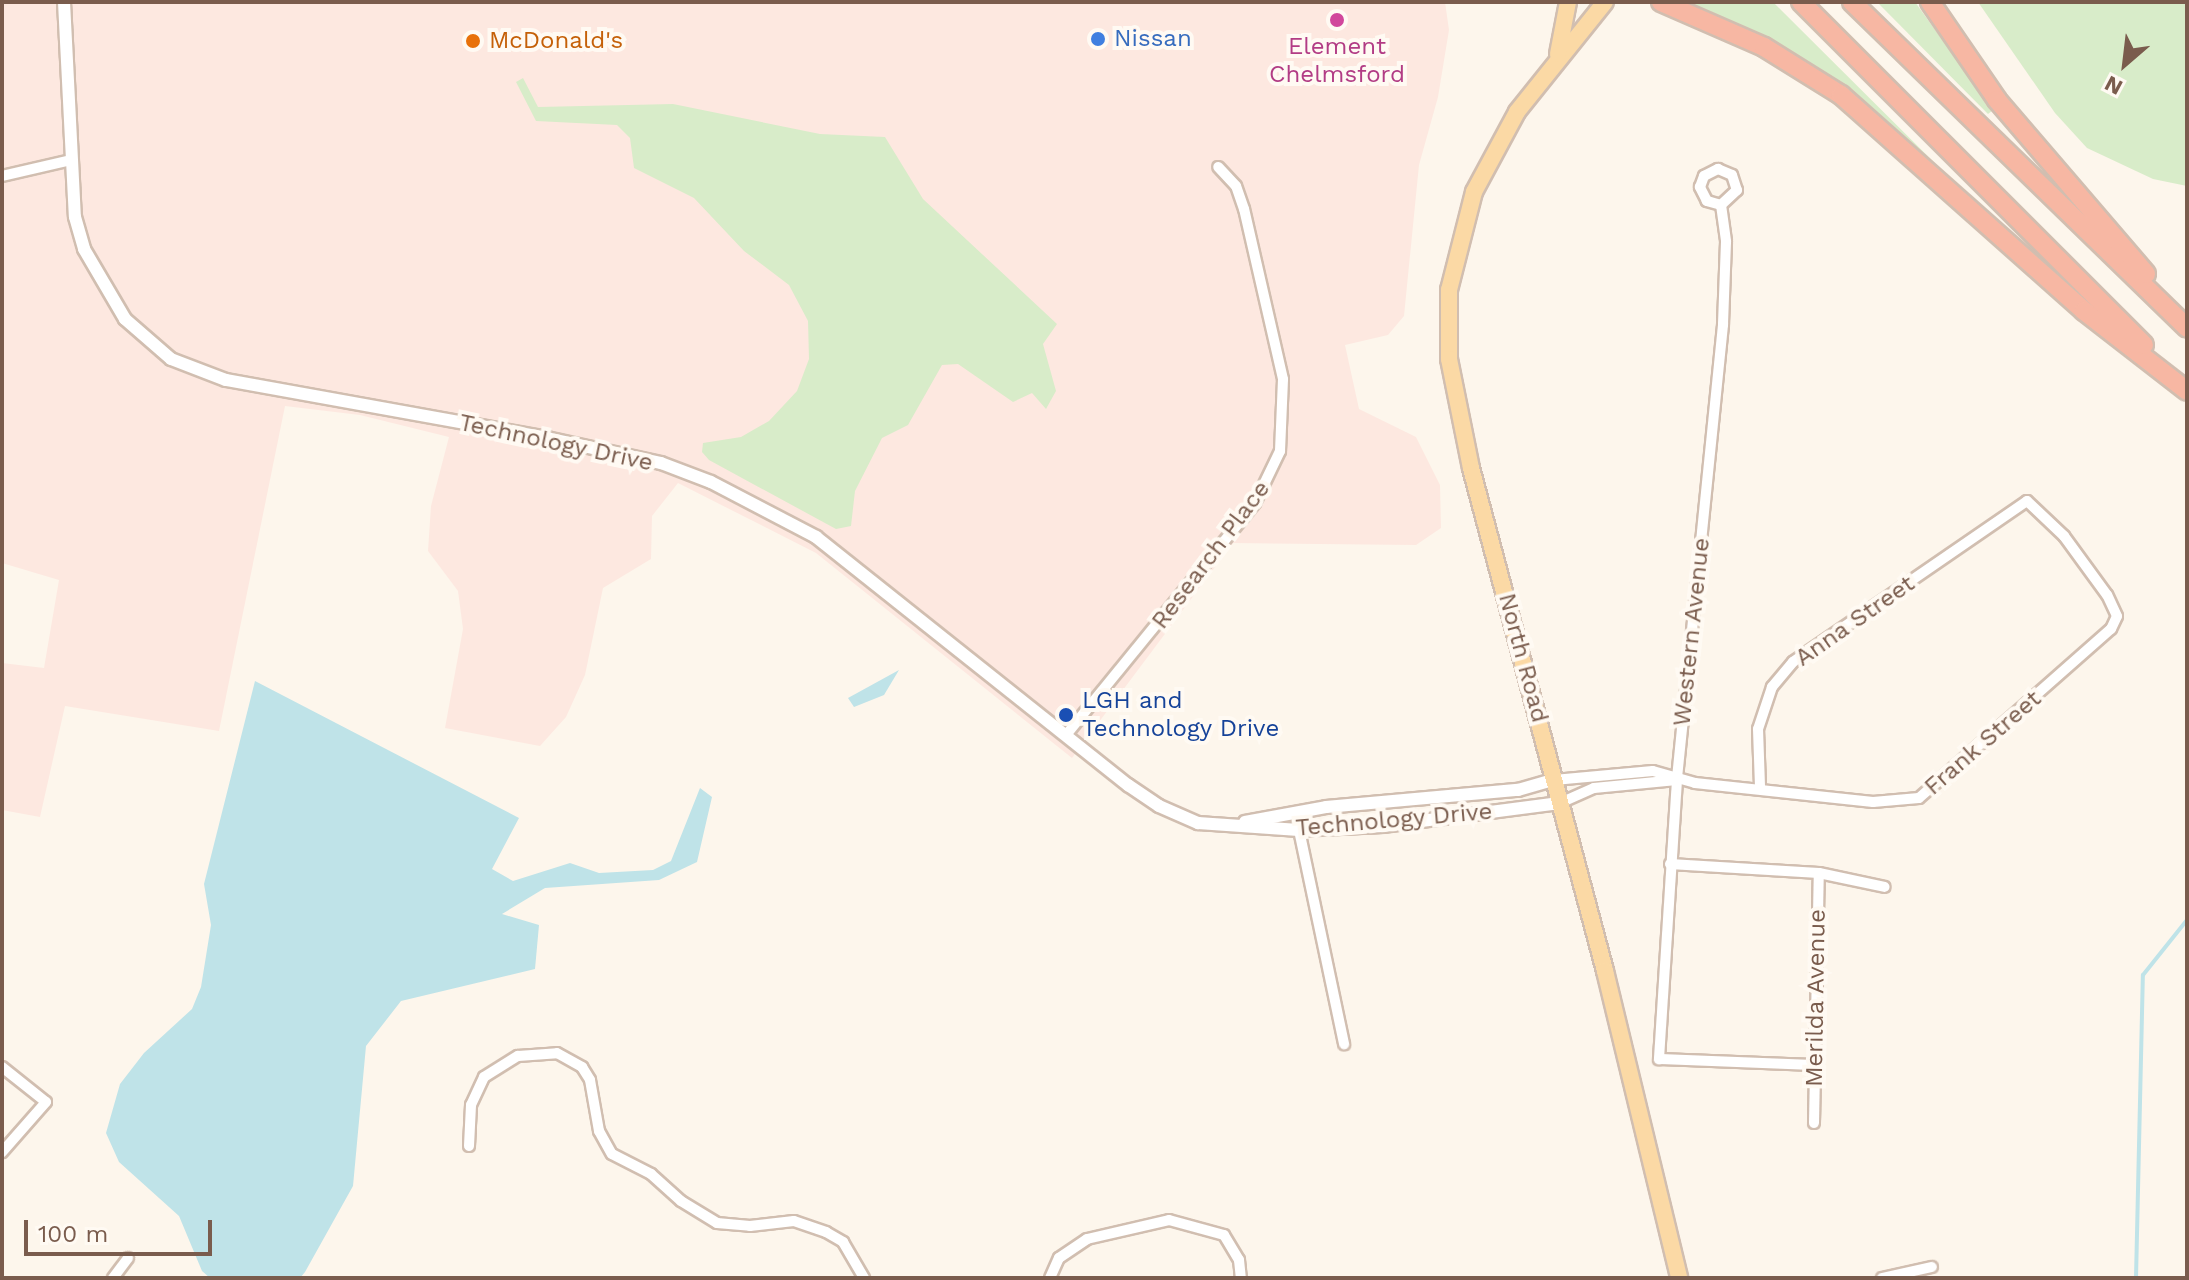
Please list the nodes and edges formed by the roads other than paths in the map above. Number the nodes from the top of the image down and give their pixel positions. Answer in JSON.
{"nodes":[{"id":1,"x":64,"y":2,"type":"edge"},
{"id":2,"x":1568,"y":2,"type":"edge"},
{"id":3,"x":1605,"y":2,"type":"edge"},
{"id":4,"x":1661,"y":2,"type":"edge"},
{"id":5,"x":1801,"y":2,"type":"edge"},
{"id":6,"x":1852,"y":2,"type":"edge"},
{"id":7,"x":1930,"y":2,"type":"edge"},
{"id":8,"x":1558,"y":56,"type":"junction"},
{"id":9,"x":71,"y":160,"type":"junction"},
{"id":10,"x":1218,"y":167,"type":"dead end"},
{"id":11,"x":2,"y":176,"type":"edge"},
{"id":12,"x":1721,"y":205,"type":"dead end"},
{"id":13,"x":2187,"y":321,"type":"edge"},
{"id":14,"x":2187,"y":328,"type":"edge"},
{"id":15,"x":2187,"y":390,"type":"edge"},
{"id":16,"x":2027,"y":501,"type":"joint"},
{"id":17,"x":1066,"y":735,"type":"junction"},
{"id":18,"x":1554,"y":780,"type":"junction"},
{"id":19,"x":1677,"y":780,"type":"junction"},
{"id":20,"x":1760,"y":787,"type":"junction"},
{"id":21,"x":1560,"y":803,"type":"junction"},
{"id":22,"x":1227,"y":825,"type":"junction"},
{"id":23,"x":1299,"y":830,"type":"junction"},
{"id":24,"x":1670,"y":864,"type":"junction"},
{"id":25,"x":1819,"y":873,"type":"junction"},
{"id":26,"x":1885,"y":887,"type":"dead end"},
{"id":27,"x":1344,"y":1044,"type":"dead end"},
{"id":28,"x":1815,"y":1065,"type":"junction"},
{"id":29,"x":2,"y":1067,"type":"edge"},
{"id":30,"x":1814,"y":1123,"type":"dead end"},
{"id":31,"x":469,"y":1146,"type":"dead end"},
{"id":32,"x":2,"y":1152,"type":"edge"},
{"id":33,"x":128,"y":1258,"type":"dead end"},
{"id":34,"x":1932,"y":1267,"type":"dead end"},
{"id":35,"x":113,"y":1278,"type":"edge"},
{"id":36,"x":864,"y":1278,"type":"edge"},
{"id":37,"x":1050,"y":1278,"type":"edge"},
{"id":38,"x":1241,"y":1278,"type":"edge"},
{"id":39,"x":1679,"y":1278,"type":"edge"},
{"id":40,"x":1882,"y":1278,"type":"edge"}],
"edges":[{"from":1,"to":9,"type":"street","name":"Technology Drive"},
{"from":2,"to":8,"type":"main road","name":"North Road"},
{"from":3,"to":8,"type":"main road","name":"North Road"},
{"from":4,"to":15,"type":"highway"},
{"from":5,"to":15,"type":"highway"},
{"from":6,"to":14,"type":"highway"},
{"from":7,"to":13,"type":"highway"},
{"from":8,"to":18,"type":"main road","name":"North Road"},
{"from":9,"to":11,"type":"street"},
{"from":9,"to":17,"type":"street","name":"Technology Drive"},
{"from":10,"to":17,"type":"street","name":"Research Place"},
{"from":12,"to":19,"type":"street","name":"Western Avenue"},
{"from":16,"to":20,"type":"street","name":"Anna Street"},
{"from":16,"to":20,"type":"street","name":"Frank Street"},
{"from":17,"to":22,"type":"street","name":"Technology Drive"},
{"from":18,"to":19,"type":"street","name":"Frank Street"},
{"from":18,"to":21,"type":"main road","name":"North Road"},
{"from":18,"to":22,"type":"street","name":"Technology Drive"},
{"from":19,"to":20,"type":"street","name":"Frank Street"},
{"from":19,"to":21,"type":"street","name":"Frank Street"},
{"from":19,"to":24,"type":"street","name":"Western Avenue"},
{"from":21,"to":23,"type":"street","name":"Technology Drive"},
{"from":21,"to":39,"type":"main road","name":"North Road"},
{"from":22,"to":23,"type":"street","name":"Technology Drive"},
{"from":23,"to":27,"type":"street"},
{"from":24,"to":25,"type":"street"},
{"from":24,"to":28,"type":"street","name":"Western Avenue"},
{"from":25,"to":26,"type":"street"},
{"from":25,"to":28,"type":"street","name":"Merilda Avenue"},
{"from":28,"to":30,"type":"street","name":"Merilda Avenue"},
{"from":29,"to":32,"type":"street"},
{"from":31,"to":36,"type":"street"},
{"from":33,"to":35,"type":"street"},
{"from":34,"to":40,"type":"street"},
{"from":37,"to":38,"type":"street"}]}
